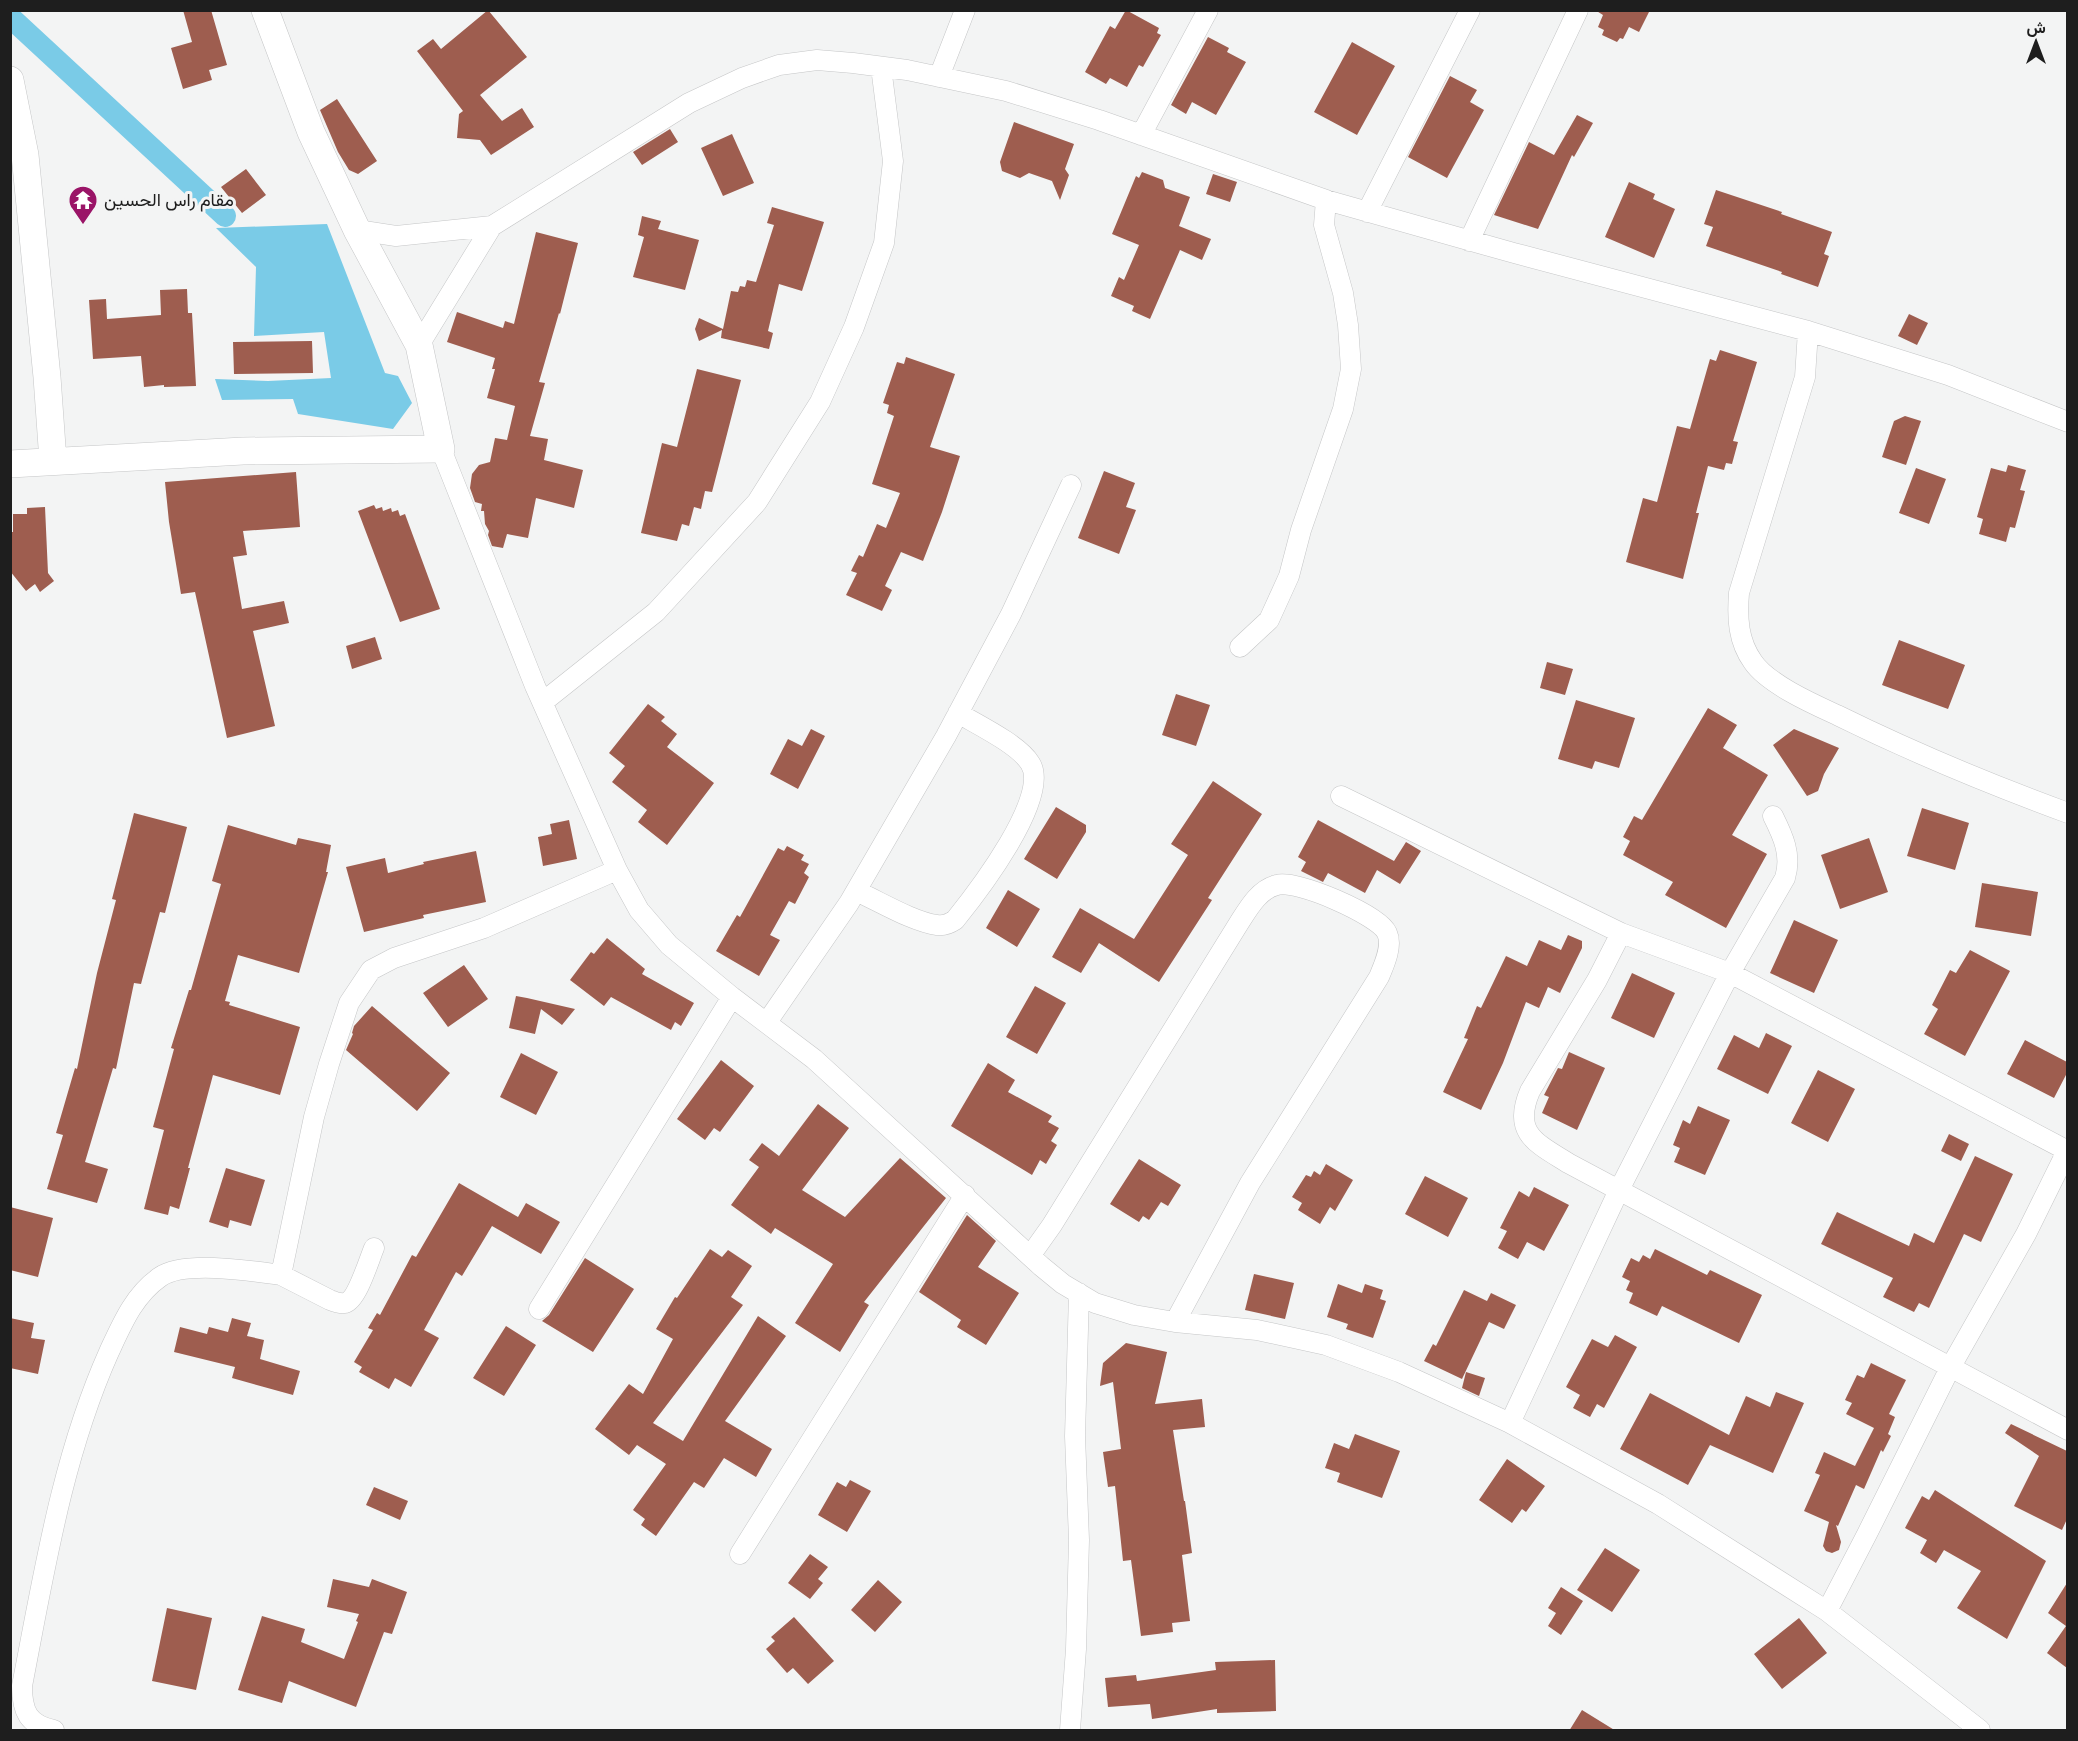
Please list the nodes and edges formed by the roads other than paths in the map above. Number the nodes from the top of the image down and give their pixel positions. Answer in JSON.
{"nodes":[{"id":1,"x":265,"y":10,"type":"edge"},
{"id":2,"x":965,"y":10,"type":"edge"},
{"id":3,"x":1208,"y":10,"type":"edge"},
{"id":4,"x":1470,"y":10,"type":"edge"},
{"id":5,"x":1578,"y":10,"type":"edge"},
{"id":6,"x":881,"y":67,"type":"junction"},
{"id":7,"x":939,"y":77,"type":"junction"},
{"id":8,"x":10,"y":80,"type":"edge"},
{"id":9,"x":1141,"y":135,"type":"junction"},
{"id":10,"x":1326,"y":200,"type":"junction"},
{"id":11,"x":1367,"y":212,"type":"junction"},
{"id":12,"x":492,"y":226,"type":"junction"},
{"id":13,"x":357,"y":230,"type":"junction"},
{"id":14,"x":1469,"y":241,"type":"junction"},
{"id":15,"x":1808,"y":331,"type":"junction"},
{"id":16,"x":419,"y":345,"type":"junction"},
{"id":17,"x":2067,"y":422,"type":"edge"},
{"id":18,"x":441,"y":449,"type":"junction"},
{"id":19,"x":53,"y":461,"type":"junction"},
{"id":20,"x":10,"y":464,"type":"edge"},
{"id":21,"x":1071,"y":485,"type":"dead end"},
{"id":22,"x":1240,"y":647,"type":"dead end"},
{"id":23,"x":543,"y":702,"type":"junction"},
{"id":24,"x":958,"y":713,"type":"junction"},
{"id":25,"x":1341,"y":796,"type":"dead end"},
{"id":26,"x":2067,"y":813,"type":"edge"},
{"id":27,"x":1773,"y":816,"type":"dead end"},
{"id":28,"x":617,"y":870,"type":"junction"},
{"id":29,"x":856,"y":891,"type":"junction"},
{"id":30,"x":1621,"y":933,"type":"junction"},
{"id":31,"x":1730,"y":973,"type":"junction"},
{"id":32,"x":732,"y":997,"type":"junction"},
{"id":33,"x":767,"y":1022,"type":"junction"},
{"id":34,"x":2067,"y":1150,"type":"edge"},
{"id":35,"x":1619,"y":1190,"type":"junction"},
{"id":36,"x":965,"y":1195,"type":"junction"},
{"id":37,"x":374,"y":1248,"type":"dead end"},
{"id":38,"x":1030,"y":1256,"type":"junction"},
{"id":39,"x":281,"y":1275,"type":"junction"},
{"id":40,"x":1079,"y":1293,"type":"junction"},
{"id":41,"x":539,"y":1309,"type":"dead end"},
{"id":42,"x":1175,"y":1322,"type":"junction"},
{"id":43,"x":1950,"y":1368,"type":"junction"},
{"id":44,"x":1510,"y":1423,"type":"junction"},
{"id":45,"x":2067,"y":1430,"type":"edge"},
{"id":46,"x":740,"y":1554,"type":"dead end"},
{"id":47,"x":1827,"y":1611,"type":"junction"},
{"id":48,"x":54,"y":1731,"type":"edge"},
{"id":49,"x":1070,"y":1731,"type":"edge"},
{"id":50,"x":1980,"y":1731,"type":"edge"}],
"edges":[{"from":1,"to":13,"type":"street"},
{"from":2,"to":7,"type":"street"},
{"from":3,"to":9,"type":"street"},
{"from":4,"to":11,"type":"street"},
{"from":5,"to":14,"type":"street"},
{"from":6,"to":7,"type":"street"},
{"from":6,"to":12,"type":"street"},
{"from":6,"to":23,"type":"street"},
{"from":7,"to":9,"type":"street"},
{"from":8,"to":19,"type":"street"},
{"from":9,"to":10,"type":"street"},
{"from":10,"to":11,"type":"street"},
{"from":10,"to":22,"type":"street"},
{"from":11,"to":14,"type":"street"},
{"from":12,"to":13,"type":"street"},
{"from":12,"to":16,"type":"street"},
{"from":13,"to":16,"type":"street"},
{"from":14,"to":15,"type":"street"},
{"from":15,"to":17,"type":"street"},
{"from":15,"to":26,"type":"street"},
{"from":16,"to":18,"type":"street"},
{"from":18,"to":19,"type":"street"},
{"from":18,"to":23,"type":"street"},
{"from":19,"to":20,"type":"street"},
{"from":21,"to":24,"type":"street"},
{"from":23,"to":28,"type":"street"},
{"from":24,"to":29,"type":"street"},
{"from":24,"to":29,"type":"street"},
{"from":25,"to":30,"type":"street"},
{"from":27,"to":31,"type":"street"},
{"from":28,"to":32,"type":"street"},
{"from":28,"to":39,"type":"street"},
{"from":29,"to":33,"type":"street"},
{"from":30,"to":31,"type":"street"},
{"from":30,"to":35,"type":"street"},
{"from":31,"to":34,"type":"street"},
{"from":31,"to":35,"type":"street"},
{"from":32,"to":33,"type":"street"},
{"from":32,"to":41,"type":"street"},
{"from":33,"to":36,"type":"street"},
{"from":34,"to":43,"type":"street"},
{"from":35,"to":43,"type":"street"},
{"from":35,"to":44,"type":"street"},
{"from":36,"to":38,"type":"street"},
{"from":36,"to":46,"type":"street"},
{"from":37,"to":39,"type":"street"},
{"from":38,"to":40,"type":"street"},
{"from":38,"to":42,"type":"street"},
{"from":39,"to":48,"type":"street"},
{"from":40,"to":42,"type":"street"},
{"from":40,"to":49,"type":"street"},
{"from":42,"to":44,"type":"street"},
{"from":43,"to":45,"type":"street"},
{"from":43,"to":47,"type":"street"},
{"from":44,"to":47,"type":"street"},
{"from":47,"to":50,"type":"street"}]}
